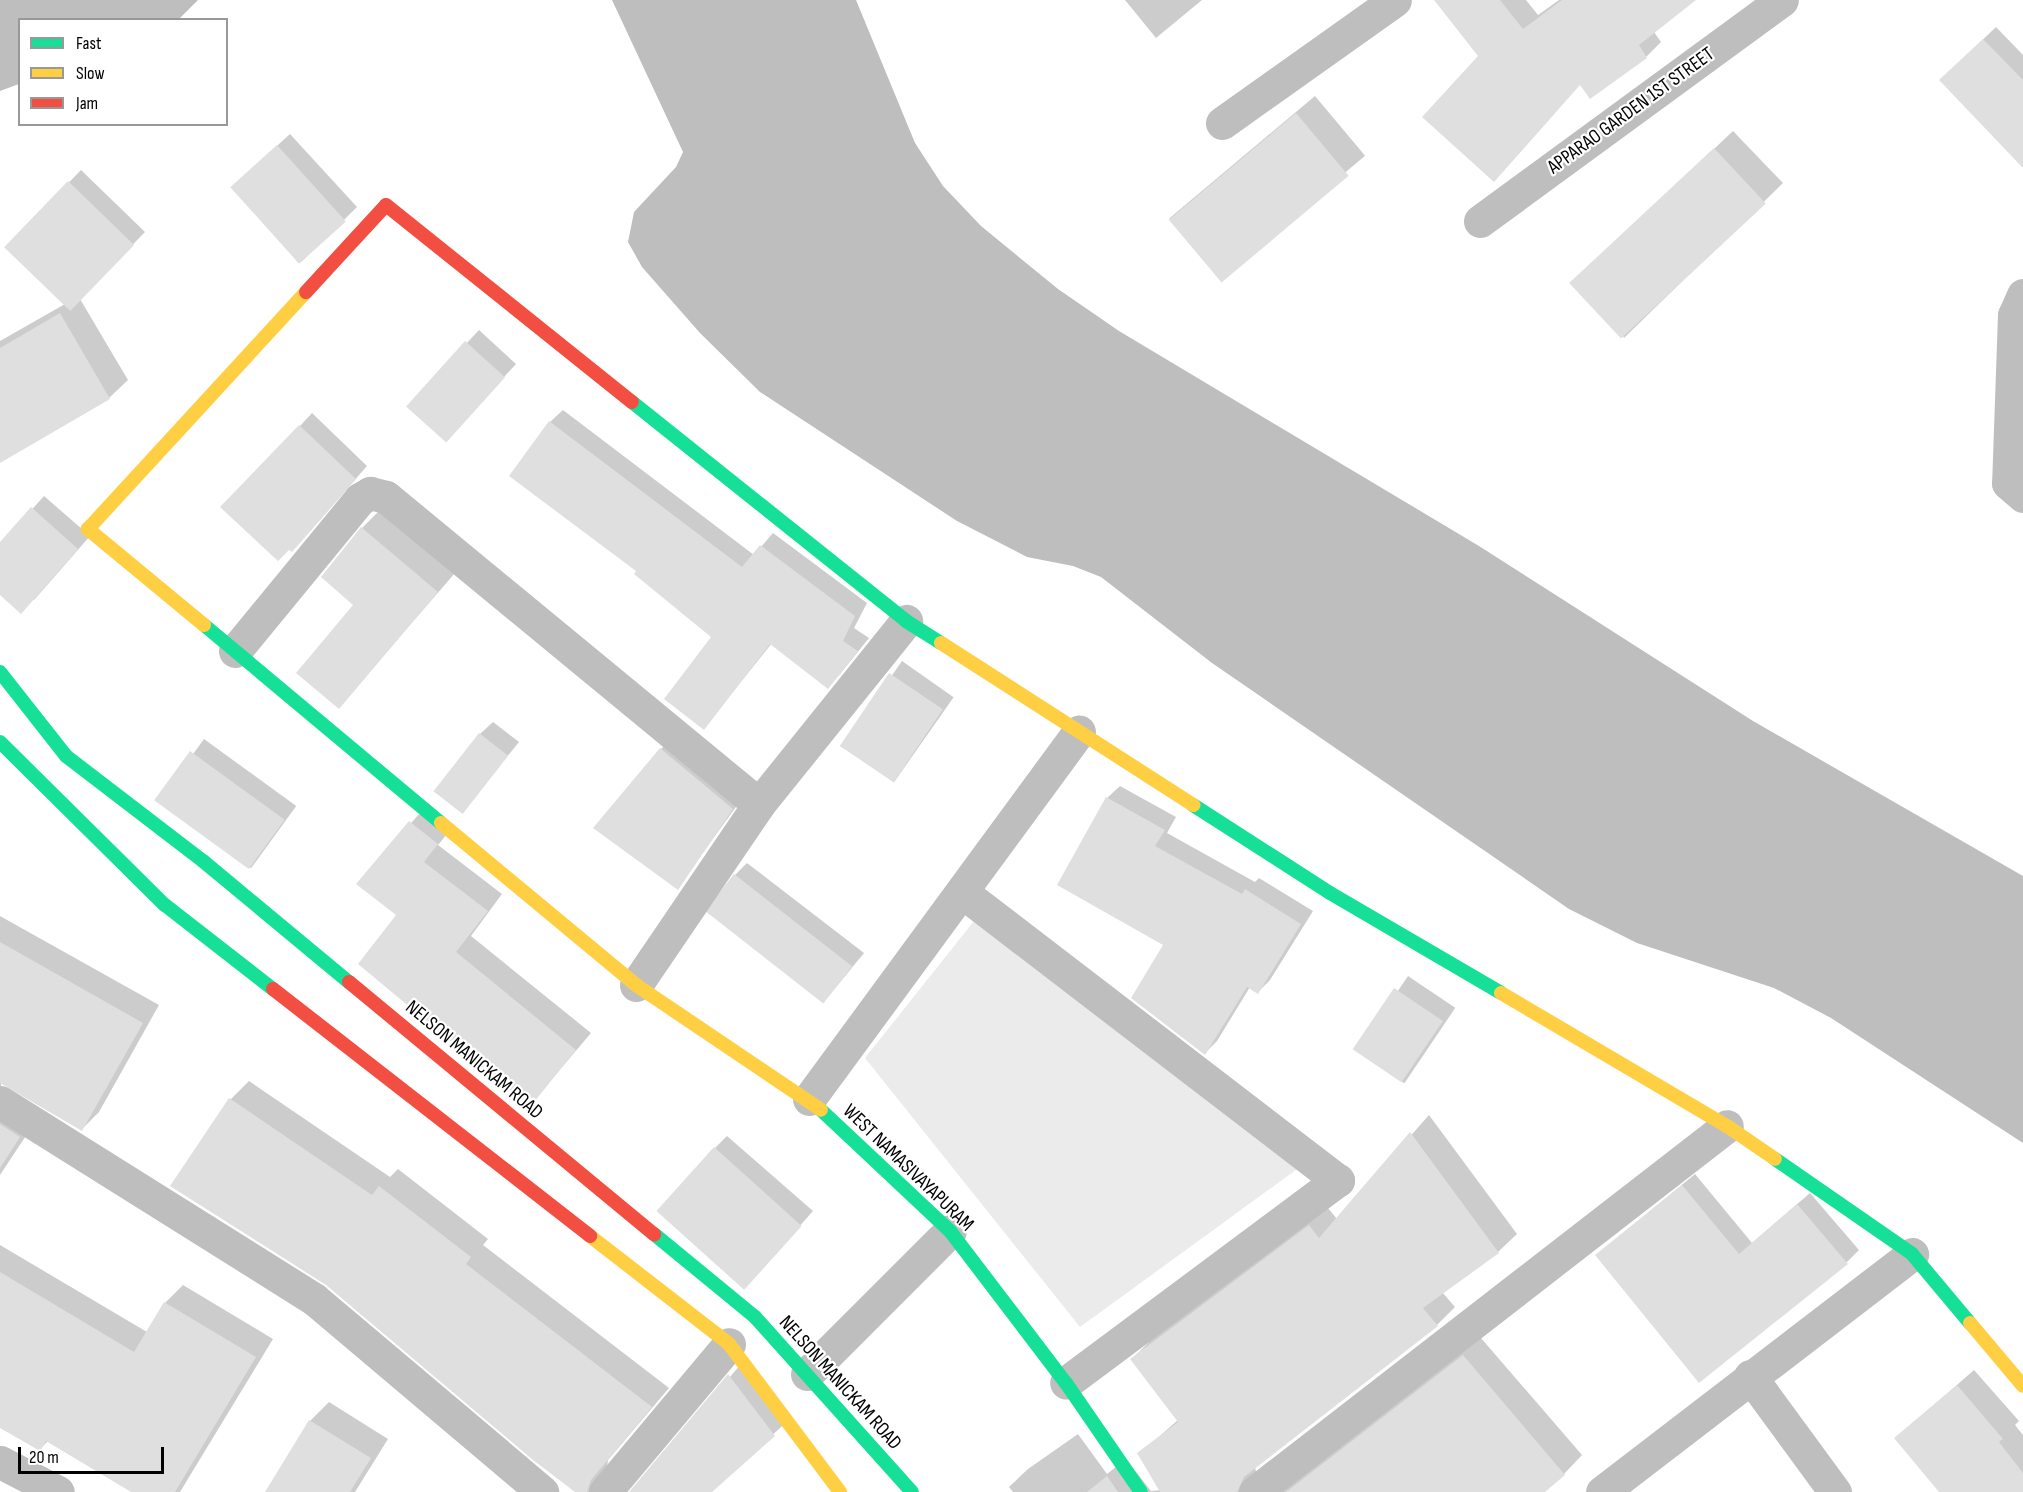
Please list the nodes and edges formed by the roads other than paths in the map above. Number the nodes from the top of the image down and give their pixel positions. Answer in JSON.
{"nodes":[{"id":1,"x":1395,"y":0,"type":"edge"},
{"id":2,"x":1782,"y":0,"type":"edge"},
{"id":3,"x":1222,"y":123,"type":"dead end"},
{"id":4,"x":1480,"y":221,"type":"dead end"},
{"id":5,"x":2023,"y":295,"type":"edge"},
{"id":6,"x":2015,"y":489,"type":"edge"},
{"id":7,"x":906,"y":621,"type":"junction"},
{"id":8,"x":235,"y":651,"type":"junction"},
{"id":9,"x":0,"y":672,"type":"edge"},
{"id":10,"x":1079,"y":732,"type":"junction"},
{"id":11,"x":0,"y":742,"type":"edge"},
{"id":12,"x":759,"y":804,"type":"junction"},
{"id":13,"x":962,"y":892,"type":"junction"},
{"id":14,"x":636,"y":985,"type":"junction"},
{"id":15,"x":808,"y":1099,"type":"junction"},
{"id":16,"x":0,"y":1102,"type":"edge"},
{"id":17,"x":1727,"y":1126,"type":"junction"},
{"id":18,"x":950,"y":1232,"type":"junction"},
{"id":19,"x":1912,"y":1254,"type":"junction"},
{"id":20,"x":729,"y":1344,"type":"junction"},
{"id":21,"x":807,"y":1374,"type":"junction"},
{"id":22,"x":1750,"y":1376,"type":"junction"},
{"id":23,"x":1066,"y":1383,"type":"junction"},
{"id":24,"x":2023,"y":1386,"type":"edge"},
{"id":25,"x":0,"y":1462,"type":"edge"},
{"id":26,"x":58,"y":1492,"type":"edge"},
{"id":27,"x":542,"y":1492,"type":"edge"},
{"id":28,"x":604,"y":1492,"type":"edge"},
{"id":29,"x":840,"y":1492,"type":"edge"},
{"id":30,"x":912,"y":1492,"type":"edge"},
{"id":31,"x":1141,"y":1492,"type":"edge"},
{"id":32,"x":1255,"y":1492,"type":"edge"},
{"id":33,"x":1602,"y":1492,"type":"edge"},
{"id":34,"x":1835,"y":1492,"type":"edge"}],
"edges":[{"from":1,"to":3,"type":"street"},
{"from":2,"to":4,"type":"street","name":"APPARAO GARDEN 1ST STREET"},
{"from":5,"to":6,"type":"street"},
{"from":7,"to":8,"type":"street","name":"WEST NAMASIVAYAPURAM"},
{"from":7,"to":10,"type":"street"},
{"from":7,"to":12,"type":"street"},
{"from":8,"to":12,"type":"street"},
{"from":8,"to":14,"type":"street","name":"WEST NAMASIVAYAPURAM"},
{"from":9,"to":21,"type":"street","name":"NELSON MANICKAM ROAD"},
{"from":10,"to":13,"type":"street"},
{"from":10,"to":17,"type":"street"},
{"from":11,"to":20,"type":"street"},
{"from":12,"to":14,"type":"street"},
{"from":13,"to":15,"type":"street"},
{"from":13,"to":23,"type":"street"},
{"from":14,"to":15,"type":"street","name":"WEST NAMASIVAYAPURAM"},
{"from":15,"to":18,"type":"street","name":"WEST NAMASIVAYAPURAM"},
{"from":16,"to":27,"type":"street"},
{"from":17,"to":19,"type":"street"},
{"from":17,"to":32,"type":"street"},
{"from":18,"to":21,"type":"street"},
{"from":18,"to":23,"type":"street","name":"WEST NAMASIVAYAPURAM"},
{"from":19,"to":22,"type":"street"},
{"from":19,"to":24,"type":"street"},
{"from":20,"to":28,"type":"street"},
{"from":20,"to":29,"type":"street"},
{"from":21,"to":30,"type":"street","name":"NELSON MANICKAM ROAD"},
{"from":22,"to":33,"type":"street"},
{"from":22,"to":34,"type":"street"},
{"from":23,"to":31,"type":"street","name":"WEST NAMASIVAYAPURAM"},
{"from":25,"to":26,"type":"street"}]}
